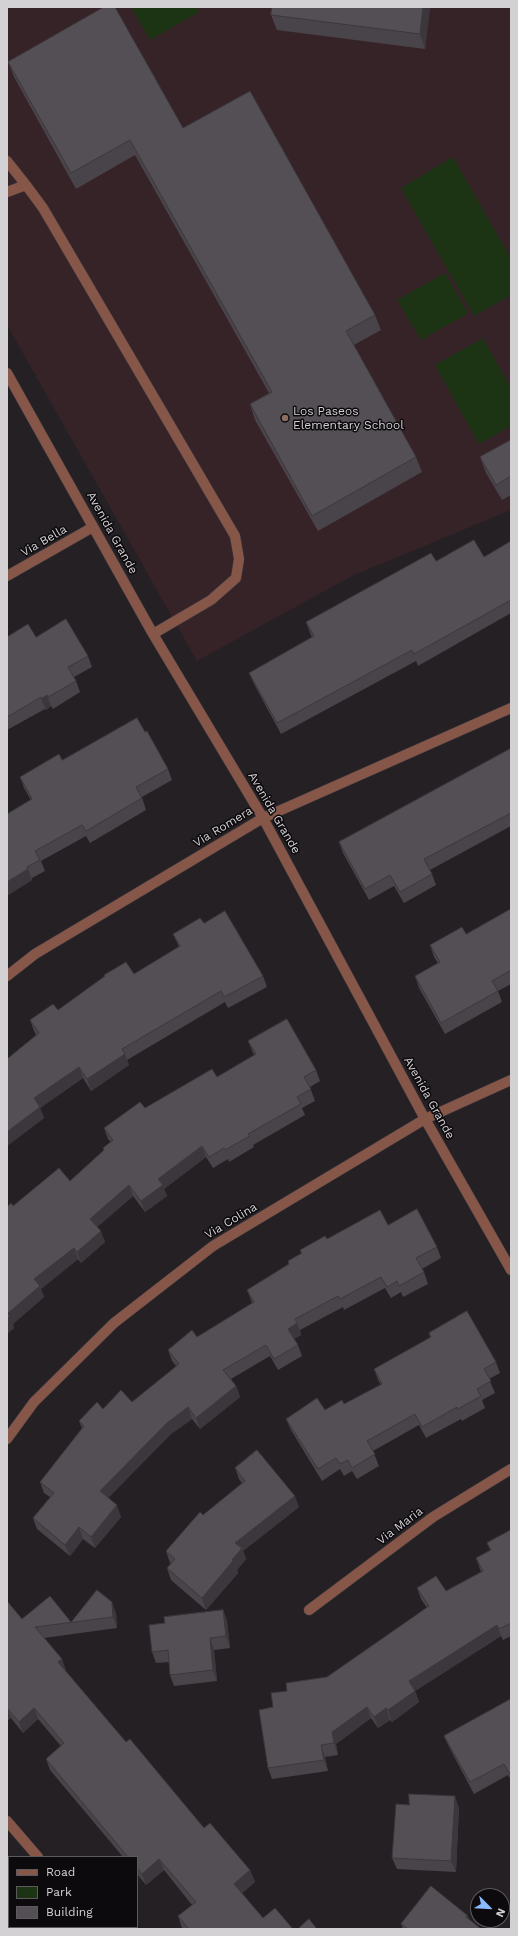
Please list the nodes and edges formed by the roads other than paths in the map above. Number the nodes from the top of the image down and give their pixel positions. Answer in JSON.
{"nodes":[{"id":1,"x":7,"y":161,"type":"edge"},
{"id":2,"x":26,"y":185,"type":"junction"},
{"id":3,"x":7,"y":192,"type":"edge"},
{"id":4,"x":7,"y":373,"type":"edge"},
{"id":5,"x":93,"y":527,"type":"junction"},
{"id":6,"x":7,"y":576,"type":"edge"},
{"id":7,"x":153,"y":634,"type":"junction"},
{"id":8,"x":511,"y":708,"type":"edge"},
{"id":9,"x":263,"y":818,"type":"junction"},
{"id":10,"x":7,"y":976,"type":"edge"},
{"id":11,"x":511,"y":1080,"type":"edge"},
{"id":12,"x":426,"y":1119,"type":"junction"},
{"id":13,"x":511,"y":1270,"type":"edge"},
{"id":14,"x":7,"y":1439,"type":"edge"},
{"id":15,"x":511,"y":1469,"type":"edge"},
{"id":16,"x":309,"y":1610,"type":"dead end"},
{"id":17,"x":7,"y":1821,"type":"edge"},
{"id":18,"x":37,"y":1856,"type":"edge"}],
"edges":[{"from":1,"to":2,"type":"street"},
{"from":2,"to":3,"type":"street"},
{"from":2,"to":7,"type":"street"},
{"from":4,"to":5,"type":"street","name":"Avenida Grande"},
{"from":5,"to":6,"type":"street","name":"Via Bella"},
{"from":5,"to":7,"type":"street","name":"Avenida Grande"},
{"from":7,"to":9,"type":"street","name":"Avenida Grande"},
{"from":8,"to":9,"type":"street","name":"Via Romera"},
{"from":9,"to":10,"type":"street","name":"Via Romera"},
{"from":9,"to":12,"type":"street","name":"Avenida Grande"},
{"from":11,"to":12,"type":"street","name":"Via Colina"},
{"from":12,"to":13,"type":"street","name":"Avenida Grande"},
{"from":12,"to":14,"type":"street","name":"Via Colina"},
{"from":15,"to":16,"type":"street","name":"Via Maria"},
{"from":17,"to":18,"type":"street"}]}
